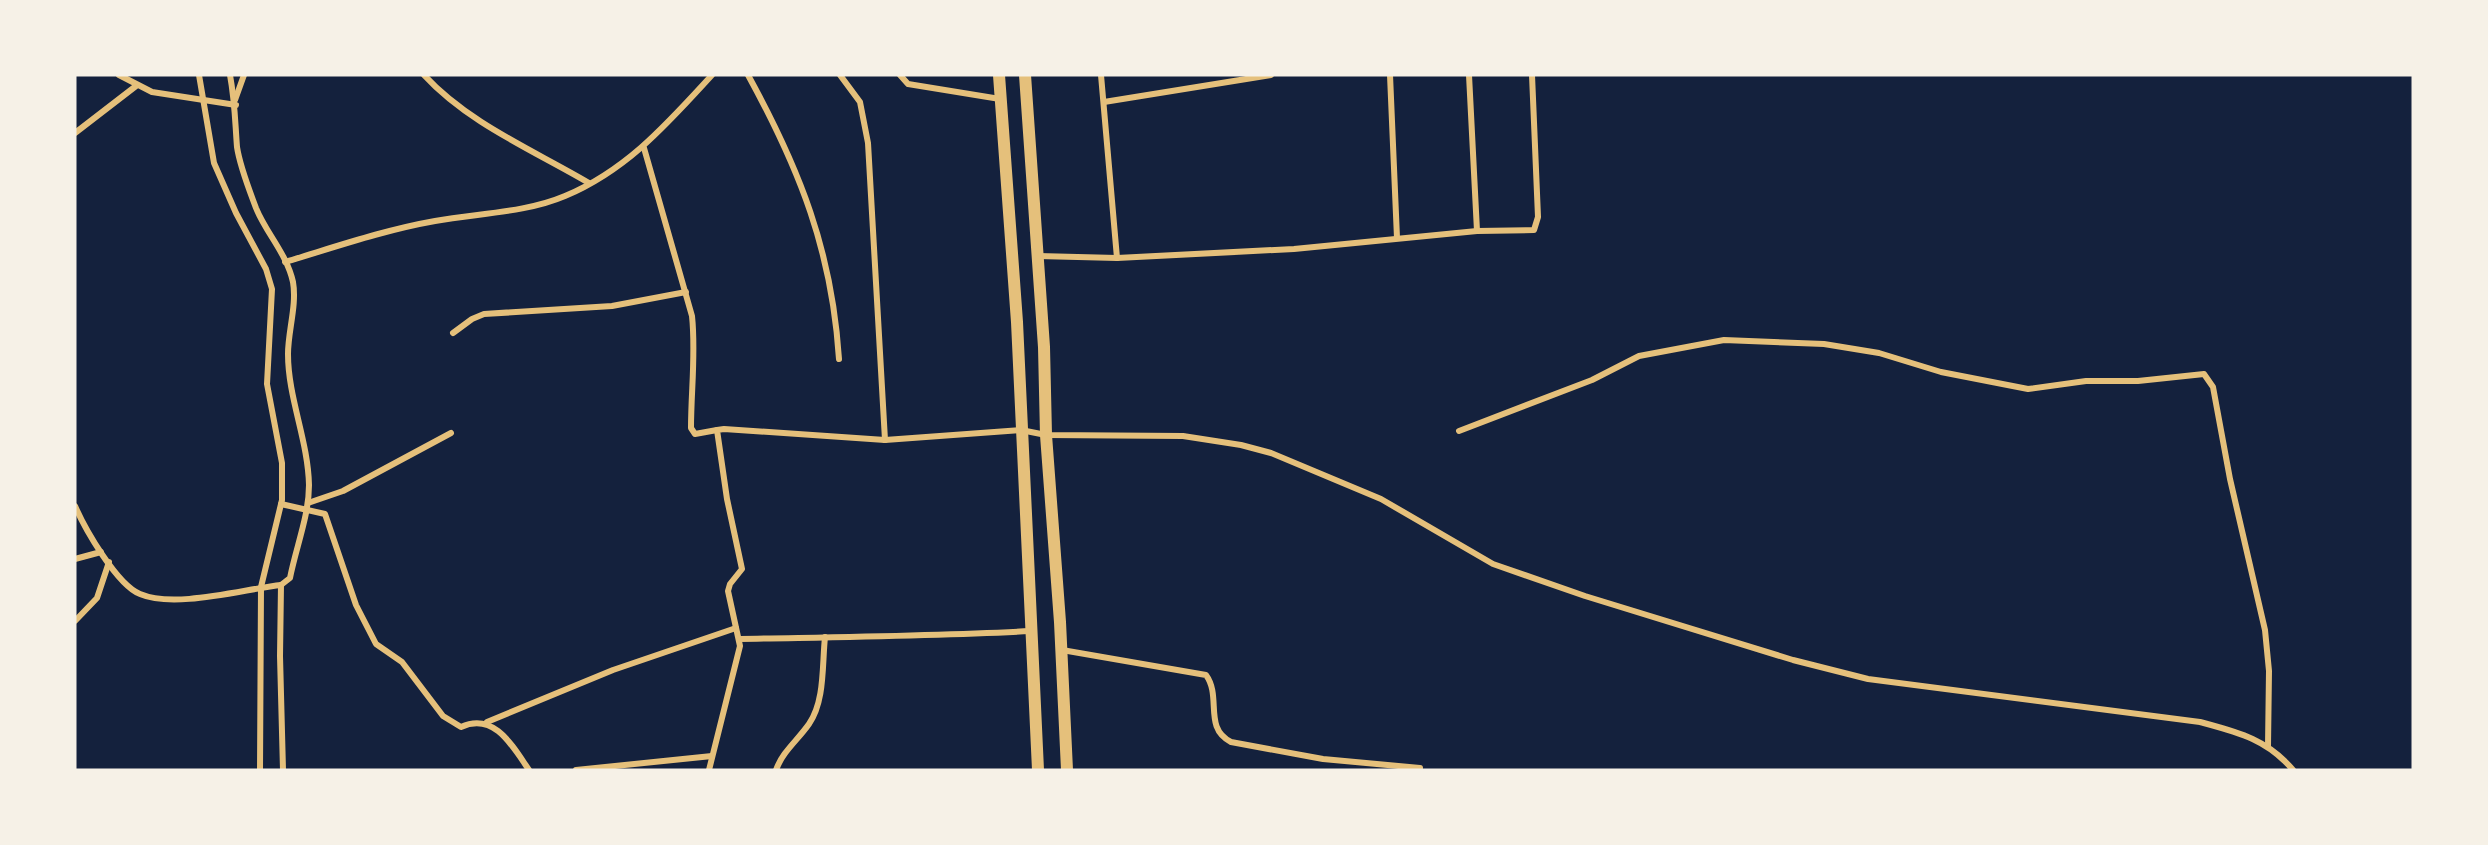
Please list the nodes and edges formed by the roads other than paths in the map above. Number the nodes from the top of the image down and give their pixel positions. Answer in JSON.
{"nodes":[{"id":1,"x":119,"y":75,"type":"edge"},
{"id":2,"x":198,"y":75,"type":"edge"},
{"id":3,"x":230,"y":75,"type":"edge"},
{"id":4,"x":244,"y":75,"type":"edge"},
{"id":5,"x":424,"y":75,"type":"edge"},
{"id":6,"x":712,"y":75,"type":"edge"},
{"id":7,"x":748,"y":75,"type":"edge"},
{"id":8,"x":840,"y":75,"type":"edge"},
{"id":9,"x":900,"y":75,"type":"edge"},
{"id":10,"x":999,"y":75,"type":"edge"},
{"id":11,"x":1025,"y":75,"type":"edge"},
{"id":12,"x":1101,"y":75,"type":"edge"},
{"id":13,"x":1271,"y":75,"type":"edge"},
{"id":14,"x":1389,"y":75,"type":"edge"},
{"id":15,"x":1469,"y":75,"type":"edge"},
{"id":16,"x":1532,"y":75,"type":"edge"},
{"id":17,"x":136,"y":86,"type":"junction"},
{"id":18,"x":1001,"y":99,"type":"junction"},
{"id":19,"x":205,"y":102,"type":"junction"},
{"id":20,"x":236,"y":102,"type":"junction"},
{"id":21,"x":1104,"y":102,"type":"junction"},
{"id":22,"x":75,"y":134,"type":"edge"},
{"id":23,"x":644,"y":148,"type":"junction"},
{"id":24,"x":589,"y":183,"type":"junction"},
{"id":25,"x":1477,"y":231,"type":"junction"},
{"id":26,"x":1397,"y":238,"type":"junction"},
{"id":27,"x":1038,"y":256,"type":"junction"},
{"id":28,"x":1117,"y":258,"type":"junction"},
{"id":29,"x":285,"y":262,"type":"junction"},
{"id":30,"x":686,"y":292,"type":"junction"},
{"id":31,"x":453,"y":333,"type":"dead end"},
{"id":32,"x":839,"y":359,"type":"dead end"},
{"id":33,"x":717,"y":430,"type":"junction"},
{"id":34,"x":1021,"y":430,"type":"junction"},
{"id":35,"x":1459,"y":431,"type":"dead end"},
{"id":36,"x":451,"y":433,"type":"dead end"},
{"id":37,"x":1046,"y":435,"type":"junction"},
{"id":38,"x":885,"y":440,"type":"junction"},
{"id":39,"x":281,"y":504,"type":"junction"},
{"id":40,"x":75,"y":506,"type":"edge"},
{"id":41,"x":308,"y":506,"type":"junction"},
{"id":42,"x":101,"y":552,"type":"junction"},
{"id":43,"x":75,"y":559,"type":"edge"},
{"id":44,"x":109,"y":562,"type":"junction"},
{"id":45,"x":281,"y":585,"type":"junction"},
{"id":46,"x":261,"y":587,"type":"junction"},
{"id":47,"x":75,"y":621,"type":"edge"},
{"id":48,"x":736,"y":628,"type":"junction"},
{"id":49,"x":1030,"y":631,"type":"junction"},
{"id":50,"x":825,"y":638,"type":"junction"},
{"id":51,"x":740,"y":639,"type":"junction"},
{"id":52,"x":1062,"y":650,"type":"junction"},
{"id":53,"x":487,"y":722,"type":"junction"},
{"id":54,"x":2268,"y":746,"type":"junction"},
{"id":55,"x":712,"y":756,"type":"junction"},
{"id":56,"x":1420,"y":768,"type":"dead end"},
{"id":57,"x":260,"y":770,"type":"edge"},
{"id":58,"x":284,"y":770,"type":"edge"},
{"id":59,"x":529,"y":770,"type":"edge"},
{"id":60,"x":576,"y":770,"type":"edge"},
{"id":61,"x":709,"y":770,"type":"edge"},
{"id":62,"x":776,"y":770,"type":"edge"},
{"id":63,"x":1038,"y":770,"type":"edge"},
{"id":64,"x":1067,"y":770,"type":"edge"},
{"id":65,"x":2293,"y":770,"type":"edge"}],
"edges":[{"from":1,"to":17,"type":"street"},
{"from":2,"to":19,"type":"street"},
{"from":3,"to":20,"type":"street"},
{"from":4,"to":20,"type":"street"},
{"from":5,"to":24,"type":"street"},
{"from":6,"to":23,"type":"street"},
{"from":7,"to":32,"type":"street"},
{"from":8,"to":38,"type":"street"},
{"from":9,"to":18,"type":"street"},
{"from":10,"to":18,"type":"main road"},
{"from":11,"to":27,"type":"main road"},
{"from":12,"to":21,"type":"street"},
{"from":13,"to":21,"type":"street"},
{"from":14,"to":26,"type":"street"},
{"from":15,"to":25,"type":"street"},
{"from":16,"to":25,"type":"street"},
{"from":17,"to":19,"type":"street"},
{"from":17,"to":22,"type":"street"},
{"from":18,"to":34,"type":"main road"},
{"from":19,"to":20,"type":"street"},
{"from":19,"to":39,"type":"street"},
{"from":20,"to":29,"type":"street"},
{"from":21,"to":28,"type":"street"},
{"from":23,"to":24,"type":"street"},
{"from":23,"to":30,"type":"street"},
{"from":24,"to":29,"type":"street"},
{"from":25,"to":26,"type":"street"},
{"from":26,"to":28,"type":"street"},
{"from":27,"to":28,"type":"street"},
{"from":27,"to":37,"type":"main road"},
{"from":29,"to":41,"type":"street"},
{"from":30,"to":31,"type":"street"},
{"from":30,"to":33,"type":"street"},
{"from":33,"to":38,"type":"street"},
{"from":33,"to":48,"type":"street"},
{"from":34,"to":37,"type":"street"},
{"from":34,"to":38,"type":"street"},
{"from":34,"to":49,"type":"main road"},
{"from":35,"to":54,"type":"street"},
{"from":36,"to":41,"type":"street"},
{"from":37,"to":52,"type":"main road"},
{"from":37,"to":54,"type":"street"},
{"from":39,"to":41,"type":"street"},
{"from":39,"to":46,"type":"street"},
{"from":40,"to":42,"type":"street"},
{"from":41,"to":45,"type":"street"},
{"from":41,"to":53,"type":"street"},
{"from":42,"to":43,"type":"street"},
{"from":42,"to":44,"type":"street"},
{"from":44,"to":46,"type":"street"},
{"from":44,"to":47,"type":"street"},
{"from":45,"to":46,"type":"street"},
{"from":45,"to":58,"type":"street"},
{"from":46,"to":57,"type":"street"},
{"from":48,"to":51,"type":"street"},
{"from":48,"to":53,"type":"street"},
{"from":49,"to":50,"type":"street"},
{"from":49,"to":63,"type":"main road"},
{"from":50,"to":51,"type":"street"},
{"from":50,"to":62,"type":"street"},
{"from":51,"to":55,"type":"street"},
{"from":52,"to":56,"type":"street"},
{"from":52,"to":64,"type":"main road"},
{"from":53,"to":59,"type":"street"},
{"from":54,"to":65,"type":"street"},
{"from":55,"to":60,"type":"street"},
{"from":55,"to":61,"type":"street"}]}
